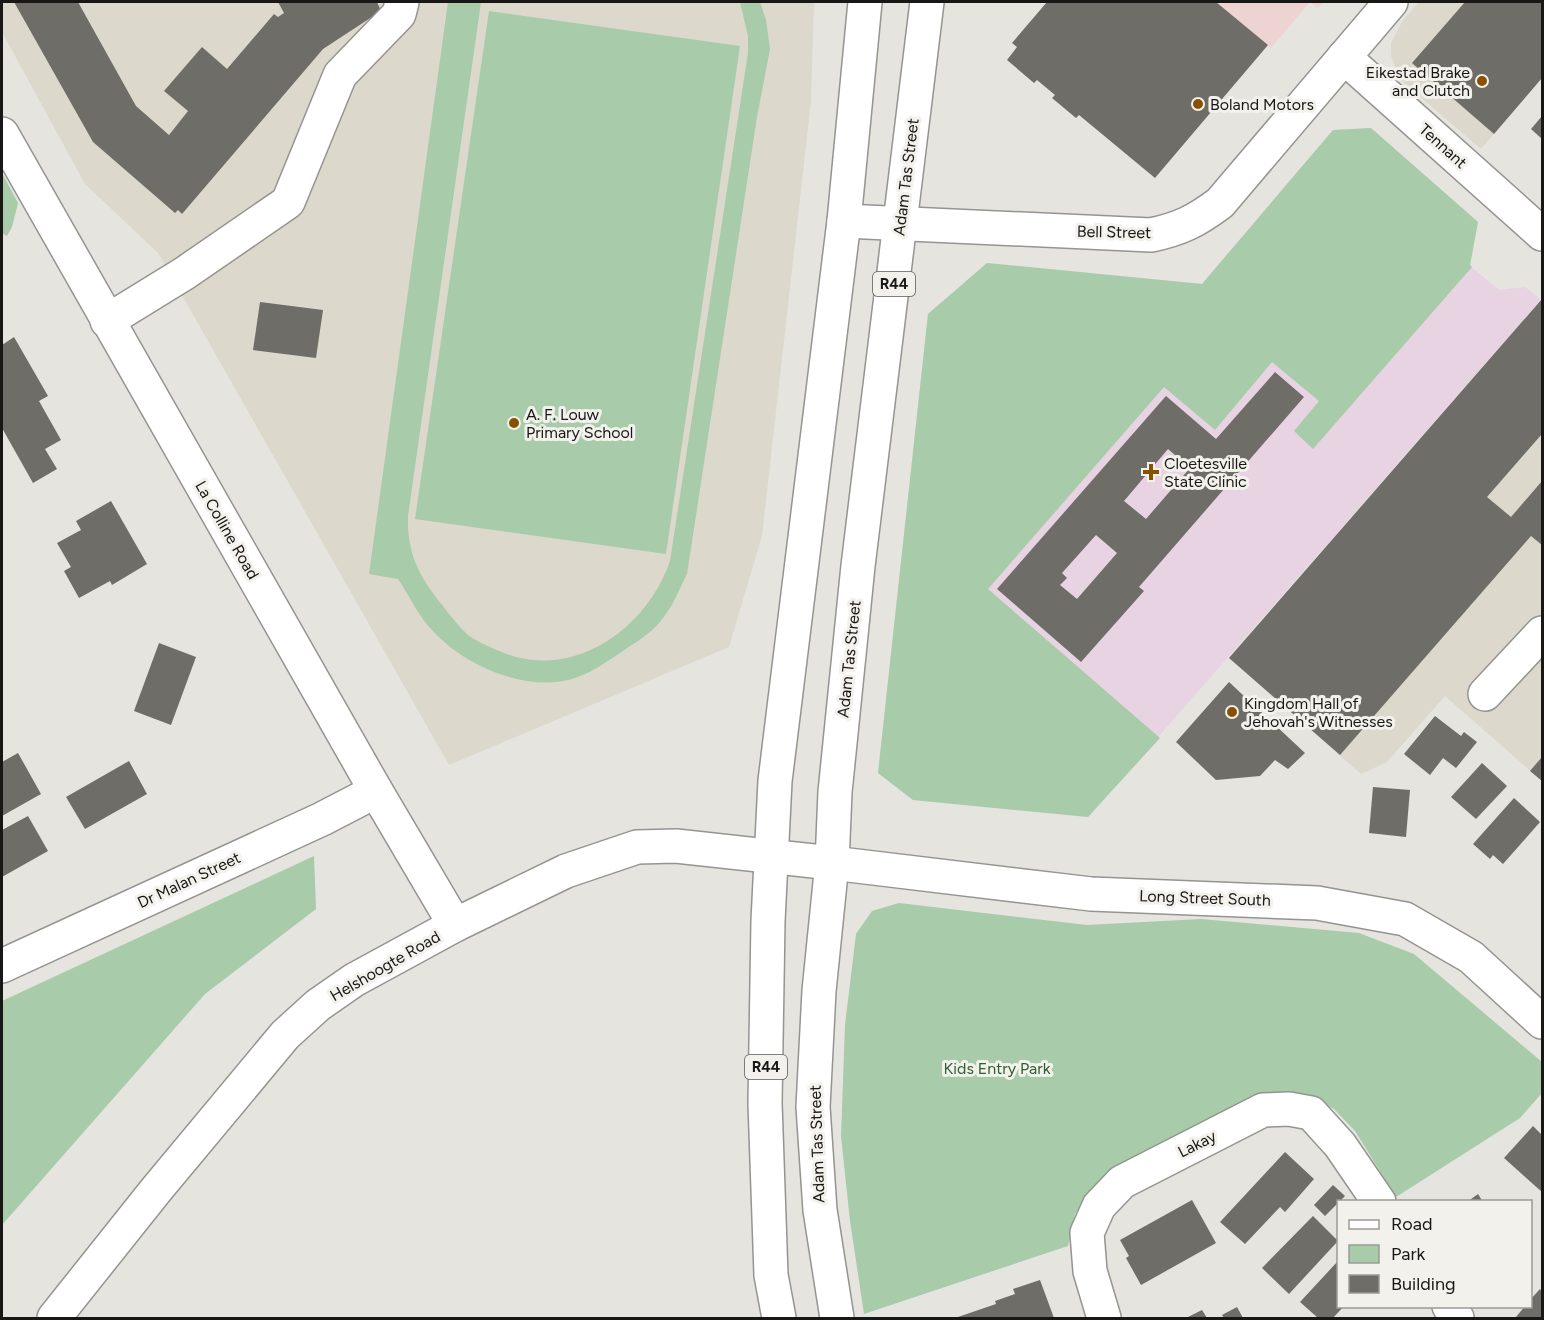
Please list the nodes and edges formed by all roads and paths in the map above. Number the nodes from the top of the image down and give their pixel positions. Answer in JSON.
{"nodes":[{"id":1,"x":402,"y":2,"type":"edge"},
{"id":2,"x":865,"y":2,"type":"edge"},
{"id":3,"x":927,"y":2,"type":"edge"},
{"id":4,"x":1392,"y":2,"type":"edge"},
{"id":5,"x":1344,"y":57,"type":"junction"},
{"id":6,"x":2,"y":134,"type":"edge"},
{"id":7,"x":844,"y":221,"type":"junction"},
{"id":8,"x":901,"y":224,"type":"junction"},
{"id":9,"x":1542,"y":234,"type":"edge"},
{"id":10,"x":107,"y":321,"type":"junction"},
{"id":11,"x":1542,"y":633,"type":"edge"},
{"id":12,"x":1485,"y":694,"type":"dead end"},
{"id":13,"x":376,"y":791,"type":"junction"},
{"id":14,"x":772,"y":858,"type":"junction"},
{"id":15,"x":832,"y":863,"type":"junction"},
{"id":16,"x":455,"y":925,"type":"junction"},
{"id":17,"x":2,"y":966,"type":"edge"},
{"id":18,"x":1542,"y":1023,"type":"edge"},
{"id":19,"x":1378,"y":1200,"type":"edge"},
{"id":20,"x":54,"y":1318,"type":"edge"},
{"id":21,"x":779,"y":1318,"type":"edge"},
{"id":22,"x":837,"y":1318,"type":"edge"},
{"id":23,"x":1104,"y":1318,"type":"edge"}],
"edges":[{"from":1,"to":10,"type":"main road"},
{"from":2,"to":7,"type":"main road","number":"R44"},
{"from":3,"to":8,"type":"main road","name":"Adam Tas Street","number":"R44"},
{"from":4,"to":5,"type":"main road","name":"Bell Street"},
{"from":5,"to":8,"type":"main road","name":"Bell Street"},
{"from":5,"to":9,"type":"main road","name":"Tennant"},
{"from":6,"to":10,"type":"main road","name":"La Colline Road"},
{"from":7,"to":8,"type":"main road","name":"Bell Street"},
{"from":7,"to":14,"type":"main road","number":"R44"},
{"from":8,"to":15,"type":"main road","name":"Adam Tas Street","number":"R44"},
{"from":10,"to":13,"type":"main road","name":"La Colline Road"},
{"from":11,"to":12,"type":"main road"},
{"from":13,"to":16,"type":"main road","name":"La Colline Road"},
{"from":13,"to":17,"type":"main road","name":"Dr Malan Street"},
{"from":14,"to":15,"type":"main road","name":"Helshoogte Road"},
{"from":14,"to":16,"type":"main road","name":"Helshoogte Road"},
{"from":14,"to":21,"type":"main road","number":"R44"},
{"from":15,"to":18,"type":"main road","name":"Long Street South"},
{"from":15,"to":22,"type":"main road","name":"Adam Tas Street","number":"R44"},
{"from":16,"to":20,"type":"main road","name":"Helshoogte Road"},
{"from":19,"to":23,"type":"main road","name":"Lakay"}]}
